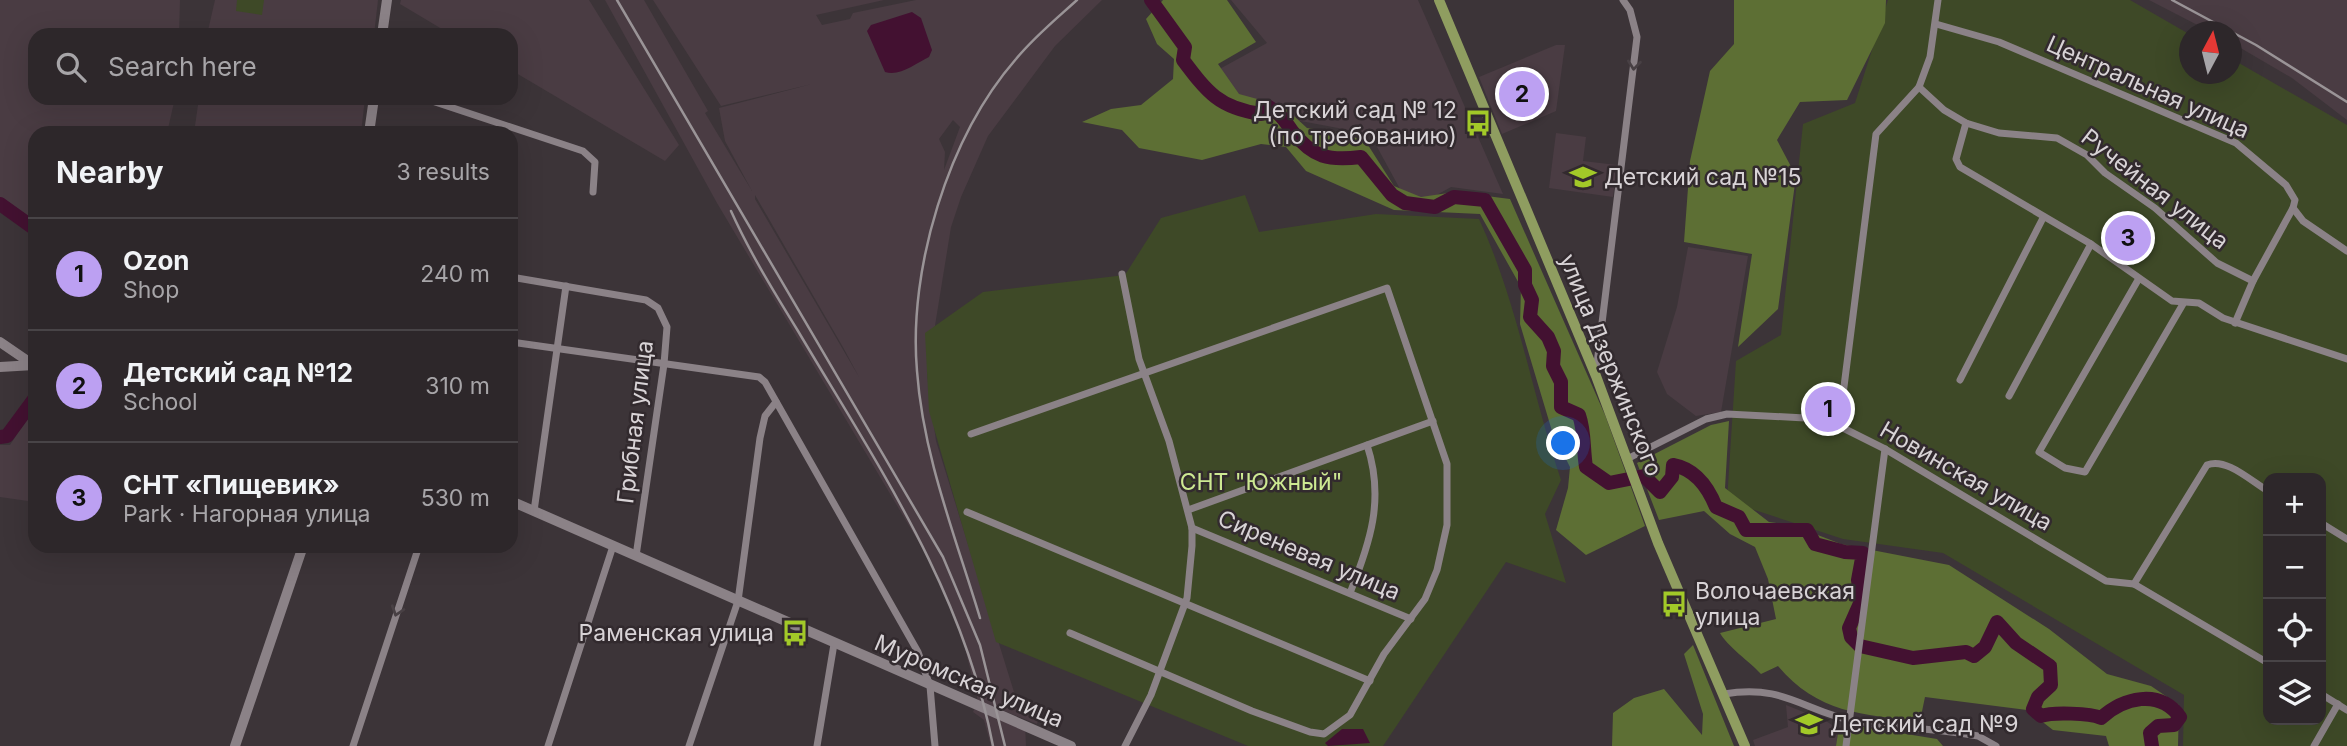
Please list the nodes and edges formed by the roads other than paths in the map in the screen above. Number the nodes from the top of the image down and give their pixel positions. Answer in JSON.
{"nodes":[{"id":1,"x":387,"y":0,"type":"edge"},
{"id":2,"x":1439,"y":0,"type":"edge"},
{"id":3,"x":1623,"y":0,"type":"edge"},
{"id":4,"x":1938,"y":0,"type":"edge"},
{"id":5,"x":1936,"y":24,"type":"junction"},
{"id":6,"x":383,"y":28,"type":"edge"},
{"id":7,"x":1919,"y":88,"type":"junction"},
{"id":8,"x":373,"y":105,"type":"edge"},
{"id":9,"x":444,"y":105,"type":"edge"},
{"id":10,"x":1966,"y":123,"type":"junction"},
{"id":11,"x":370,"y":126,"type":"edge"},
{"id":12,"x":508,"y":126,"type":"edge"},
{"id":13,"x":518,"y":129,"type":"edge"},
{"id":14,"x":593,"y":192,"type":"dead end"},
{"id":15,"x":2293,"y":208,"type":"junction"},
{"id":16,"x":2043,"y":218,"type":"junction"},
{"id":17,"x":2091,"y":244,"type":"junction"},
{"id":18,"x":2347,"y":251,"type":"edge"},
{"id":19,"x":1122,"y":274,"type":"dead end"},
{"id":20,"x":518,"y":278,"type":"edge"},
{"id":21,"x":2138,"y":280,"type":"junction"},
{"id":22,"x":2253,"y":281,"type":"junction"},
{"id":23,"x":566,"y":286,"type":"junction"},
{"id":24,"x":2183,"y":304,"type":"junction"},
{"id":25,"x":2235,"y":323,"type":"junction"},
{"id":26,"x":3,"y":343,"type":"edge"},
{"id":27,"x":518,"y":343,"type":"edge"},
{"id":28,"x":556,"y":349,"type":"junction"},
{"id":29,"x":2347,"y":359,"type":"edge"},
{"id":30,"x":28,"y":360,"type":"edge"},
{"id":31,"x":664,"y":363,"type":"junction"},
{"id":32,"x":28,"y":365,"type":"edge"},
{"id":33,"x":0,"y":366,"type":"edge"},
{"id":34,"x":1144,"y":373,"type":"junction"},
{"id":35,"x":1596,"y":376,"type":"junction"},
{"id":36,"x":1960,"y":380,"type":"dead end"},
{"id":37,"x":2009,"y":396,"type":"dead end"},
{"id":38,"x":776,"y":401,"type":"junction"},
{"id":39,"x":1433,"y":421,"type":"junction"},
{"id":40,"x":1839,"y":426,"type":"junction"},
{"id":41,"x":971,"y":434,"type":"dead end"},
{"id":42,"x":1367,"y":445,"type":"junction"},
{"id":43,"x":1885,"y":449,"type":"junction"},
{"id":44,"x":1627,"y":459,"type":"junction"},
{"id":45,"x":2263,"y":488,"type":"edge"},
{"id":46,"x":518,"y":504,"type":"edge"},
{"id":47,"x":1188,"y":510,"type":"junction"},
{"id":48,"x":534,"y":511,"type":"junction"},
{"id":49,"x":967,"y":512,"type":"dead end"},
{"id":50,"x":2326,"y":526,"type":"edge"},
{"id":51,"x":1192,"y":527,"type":"junction"},
{"id":52,"x":2347,"y":539,"type":"edge"},
{"id":53,"x":613,"y":546,"type":"junction"},
{"id":54,"x":301,"y":553,"type":"edge"},
{"id":55,"x":417,"y":553,"type":"edge"},
{"id":56,"x":636,"y":556,"type":"junction"},
{"id":57,"x":2134,"y":584,"type":"junction"},
{"id":58,"x":1350,"y":593,"type":"junction"},
{"id":59,"x":738,"y":601,"type":"junction"},
{"id":60,"x":1185,"y":602,"type":"junction"},
{"id":61,"x":1411,"y":619,"type":"junction"},
{"id":62,"x":1070,"y":633,"type":"dead end"},
{"id":63,"x":834,"y":644,"type":"junction"},
{"id":64,"x":2266,"y":662,"type":"edge"},
{"id":65,"x":1160,"y":673,"type":"junction"},
{"id":66,"x":1370,"y":681,"type":"junction"},
{"id":67,"x":930,"y":686,"type":"junction"},
{"id":68,"x":1724,"y":694,"type":"junction"},
{"id":69,"x":2326,"y":697,"type":"edge"},
{"id":70,"x":2338,"y":704,"type":"junction"},
{"id":71,"x":2347,"y":709,"type":"edge"},
{"id":72,"x":1850,"y":720,"type":"junction"},
{"id":73,"x":235,"y":746,"type":"edge"},
{"id":74,"x":353,"y":746,"type":"edge"},
{"id":75,"x":548,"y":746,"type":"edge"},
{"id":76,"x":689,"y":746,"type":"edge"},
{"id":77,"x":817,"y":746,"type":"edge"},
{"id":78,"x":935,"y":746,"type":"edge"},
{"id":79,"x":1071,"y":746,"type":"edge"},
{"id":80,"x":1125,"y":746,"type":"edge"},
{"id":81,"x":1745,"y":746,"type":"edge"},
{"id":82,"x":1846,"y":746,"type":"edge"},
{"id":83,"x":1996,"y":746,"type":"edge"},
{"id":84,"x":2314,"y":746,"type":"edge"}],
"edges":[{"from":1,"to":6,"type":"main road"},
{"from":2,"to":35,"type":"main road","name":"улица Дзержинского"},
{"from":3,"to":35,"type":"street","one_way":true},
{"from":4,"to":5,"type":"street"},
{"from":5,"to":7,"type":"street"},
{"from":5,"to":15,"type":"street","name":"Центральная улица"},
{"from":7,"to":10,"type":"street","name":"Ручейная улица"},
{"from":7,"to":40,"type":"street"},
{"from":8,"to":11,"type":"main road"},
{"from":9,"to":12,"type":"street"},
{"from":10,"to":16,"type":"street"},
{"from":10,"to":22,"type":"street","name":"Ручейная улица"},
{"from":13,"to":14,"type":"street"},
{"from":15,"to":18,"type":"street","name":"Центральная улица"},
{"from":15,"to":22,"type":"street"},
{"from":16,"to":17,"type":"street"},
{"from":16,"to":36,"type":"street"},
{"from":17,"to":21,"type":"street"},
{"from":17,"to":37,"type":"street"},
{"from":19,"to":34,"type":"street"},
{"from":20,"to":23,"type":"street"},
{"from":21,"to":24,"type":"street"},
{"from":21,"to":24,"type":"street"},
{"from":22,"to":25,"type":"street"},
{"from":23,"to":28,"type":"street"},
{"from":23,"to":31,"type":"street","name":"Грибная улица"},
{"from":24,"to":25,"type":"street"},
{"from":25,"to":29,"type":"street"},
{"from":26,"to":30,"type":"main road"},
{"from":26,"to":33,"type":"main road"},
{"from":27,"to":28,"type":"street"},
{"from":28,"to":31,"type":"street"},
{"from":28,"to":48,"type":"street"},
{"from":31,"to":38,"type":"street"},
{"from":31,"to":56,"type":"street","name":"Грибная улица"},
{"from":32,"to":33,"type":"main road"},
{"from":34,"to":39,"type":"street"},
{"from":34,"to":41,"type":"street"},
{"from":34,"to":47,"type":"street"},
{"from":35,"to":44,"type":"main road","name":"улица Дзержинского"},
{"from":38,"to":59,"type":"street"},
{"from":38,"to":67,"type":"street"},
{"from":39,"to":42,"type":"street"},
{"from":39,"to":61,"type":"street"},
{"from":40,"to":43,"type":"street","name":"Новинская улица"},
{"from":40,"to":44,"type":"street","name":"Новинская улица"},
{"from":42,"to":47,"type":"street"},
{"from":42,"to":58,"type":"street"},
{"from":43,"to":57,"type":"street","name":"Новинская улица"},
{"from":43,"to":72,"type":"street"},
{"from":44,"to":68,"type":"main road","name":"улица Дзержинского"},
{"from":45,"to":57,"type":"street"},
{"from":46,"to":48,"type":"main road"},
{"from":47,"to":51,"type":"street"},
{"from":48,"to":53,"type":"main road"},
{"from":49,"to":60,"type":"street"},
{"from":50,"to":52,"type":"street"},
{"from":51,"to":58,"type":"street","name":"Сиреневая улица"},
{"from":51,"to":60,"type":"street"},
{"from":53,"to":56,"type":"main road"},
{"from":53,"to":75,"type":"street"},
{"from":54,"to":73,"type":"main road"},
{"from":55,"to":74,"type":"street","one_way":true},
{"from":56,"to":59,"type":"main road"},
{"from":57,"to":64,"type":"street","name":"Новинская улица"},
{"from":58,"to":61,"type":"street","name":"Сиреневая улица"},
{"from":59,"to":63,"type":"main road"},
{"from":59,"to":76,"type":"street"},
{"from":60,"to":65,"type":"street"},
{"from":60,"to":66,"type":"street"},
{"from":61,"to":66,"type":"street"},
{"from":62,"to":65,"type":"street"},
{"from":63,"to":67,"type":"main road","name":"Муромская улица"},
{"from":63,"to":77,"type":"street"},
{"from":65,"to":66,"type":"street"},
{"from":65,"to":80,"type":"street"},
{"from":67,"to":78,"type":"street"},
{"from":67,"to":79,"type":"main road","name":"Муромская улица"},
{"from":68,"to":72,"type":"street"},
{"from":68,"to":81,"type":"main road","name":"улица Дзержинского"},
{"from":69,"to":70,"type":"street"},
{"from":70,"to":71,"type":"street"},
{"from":70,"to":84,"type":"street"},
{"from":72,"to":82,"type":"street"},
{"from":72,"to":83,"type":"street"}]}
